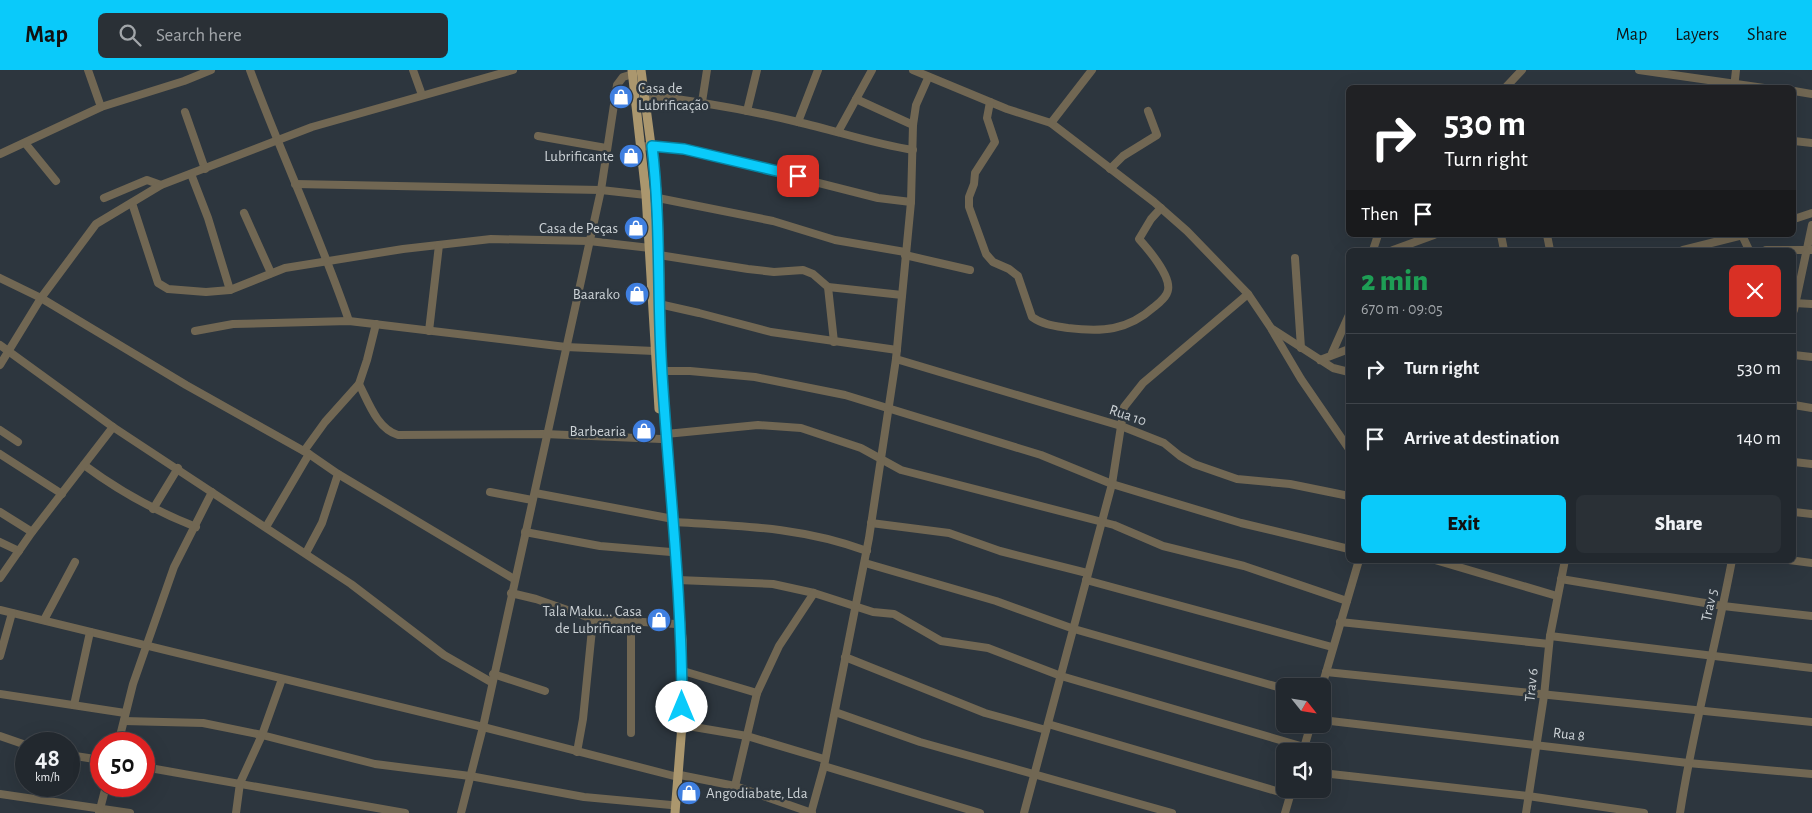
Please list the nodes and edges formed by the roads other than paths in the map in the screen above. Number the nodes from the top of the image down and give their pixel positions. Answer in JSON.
{"nodes":[{"id":1,"x":88,"y":70,"type":"edge"},
{"id":2,"x":210,"y":70,"type":"edge"},
{"id":3,"x":250,"y":70,"type":"edge"},
{"id":4,"x":413,"y":70,"type":"edge"},
{"id":5,"x":513,"y":70,"type":"edge"},
{"id":6,"x":708,"y":70,"type":"edge"},
{"id":7,"x":757,"y":70,"type":"edge"},
{"id":8,"x":818,"y":70,"type":"edge"},
{"id":9,"x":872,"y":70,"type":"edge"},
{"id":10,"x":913,"y":70,"type":"edge"},
{"id":11,"x":1092,"y":70,"type":"edge"},
{"id":12,"x":1522,"y":70,"type":"edge"},
{"id":13,"x":1639,"y":70,"type":"edge"},
{"id":14,"x":1736,"y":70,"type":"edge"},
{"id":15,"x":630,"y":72,"type":"edge"},
{"id":16,"x":482,"y":74,"type":"edge"},
{"id":17,"x":928,"y":78,"type":"junction"},
{"id":18,"x":1508,"y":85,"type":"edge"},
{"id":19,"x":1728,"y":85,"type":"edge"},
{"id":20,"x":1734,"y":85,"type":"edge"},
{"id":21,"x":1796,"y":92,"type":"edge"},
{"id":22,"x":422,"y":94,"type":"junction"},
{"id":23,"x":1812,"y":94,"type":"edge"},
{"id":24,"x":645,"y":95,"type":"junction"},
{"id":25,"x":856,"y":99,"type":"junction"},
{"id":26,"x":702,"y":102,"type":"junction"},
{"id":27,"x":990,"y":102,"type":"junction"},
{"id":28,"x":101,"y":107,"type":"junction"},
{"id":29,"x":747,"y":111,"type":"junction"},
{"id":30,"x":1148,"y":111,"type":"dead end"},
{"id":31,"x":185,"y":112,"type":"dead end"},
{"id":32,"x":798,"y":122,"type":"junction"},
{"id":33,"x":1051,"y":123,"type":"junction"},
{"id":34,"x":913,"y":125,"type":"junction"},
{"id":35,"x":838,"y":132,"type":"junction"},
{"id":36,"x":538,"y":136,"type":"dead end"},
{"id":37,"x":276,"y":141,"type":"junction"},
{"id":38,"x":1796,"y":141,"type":"edge"},
{"id":39,"x":26,"y":143,"type":"junction"},
{"id":40,"x":1812,"y":143,"type":"edge"},
{"id":41,"x":641,"y":146,"type":"junction"},
{"id":42,"x":652,"y":146,"type":"junction"},
{"id":43,"x":606,"y":148,"type":"junction"},
{"id":44,"x":913,"y":150,"type":"junction"},
{"id":45,"x":0,"y":154,"type":"edge"},
{"id":46,"x":205,"y":169,"type":"junction"},
{"id":47,"x":1110,"y":169,"type":"junction"},
{"id":48,"x":191,"y":174,"type":"junction"},
{"id":49,"x":56,"y":181,"type":"dead end"},
{"id":50,"x":295,"y":184,"type":"junction"},
{"id":51,"x":161,"y":185,"type":"junction"},
{"id":52,"x":601,"y":190,"type":"junction"},
{"id":53,"x":646,"y":195,"type":"junction"},
{"id":54,"x":104,"y":198,"type":"dead end"},
{"id":55,"x":658,"y":198,"type":"junction"},
{"id":56,"x":912,"y":202,"type":"junction"},
{"id":57,"x":132,"y":203,"type":"junction"},
{"id":58,"x":1160,"y":208,"type":"junction"},
{"id":59,"x":244,"y":213,"type":"dead end"},
{"id":60,"x":1812,"y":213,"type":"edge"},
{"id":61,"x":1796,"y":218,"type":"edge"},
{"id":62,"x":1812,"y":225,"type":"edge"},
{"id":63,"x":1429,"y":237,"type":"edge"},
{"id":64,"x":1734,"y":237,"type":"edge"},
{"id":65,"x":589,"y":241,"type":"junction"},
{"id":66,"x":439,"y":245,"type":"junction"},
{"id":67,"x":650,"y":248,"type":"junction"},
{"id":68,"x":1398,"y":248,"type":"edge"},
{"id":69,"x":1691,"y":248,"type":"edge"},
{"id":70,"x":1796,"y":250,"type":"edge"},
{"id":71,"x":1810,"y":250,"type":"edge"},
{"id":72,"x":905,"y":253,"type":"junction"},
{"id":73,"x":659,"y":255,"type":"junction"},
{"id":74,"x":1295,"y":258,"type":"dead end"},
{"id":75,"x":327,"y":260,"type":"junction"},
{"id":76,"x":970,"y":270,"type":"dead end"},
{"id":77,"x":271,"y":273,"type":"junction"},
{"id":78,"x":0,"y":278,"type":"edge"},
{"id":79,"x":828,"y":288,"type":"junction"},
{"id":80,"x":230,"y":290,"type":"junction"},
{"id":81,"x":1248,"y":294,"type":"junction"},
{"id":82,"x":902,"y":295,"type":"junction"},
{"id":83,"x":41,"y":298,"type":"junction"},
{"id":84,"x":1796,"y":298,"type":"edge"},
{"id":85,"x":659,"y":304,"type":"junction"},
{"id":86,"x":1812,"y":304,"type":"edge"},
{"id":87,"x":1796,"y":305,"type":"edge"},
{"id":88,"x":349,"y":322,"type":"junction"},
{"id":89,"x":1346,"y":322,"type":"edge"},
{"id":90,"x":376,"y":324,"type":"junction"},
{"id":91,"x":1271,"y":328,"type":"junction"},
{"id":92,"x":195,"y":331,"type":"dead end"},
{"id":93,"x":429,"y":331,"type":"junction"},
{"id":94,"x":834,"y":342,"type":"junction"},
{"id":95,"x":0,"y":346,"type":"edge"},
{"id":96,"x":566,"y":347,"type":"junction"},
{"id":97,"x":1301,"y":348,"type":"junction"},
{"id":98,"x":654,"y":350,"type":"junction"},
{"id":99,"x":897,"y":350,"type":"junction"},
{"id":100,"x":1346,"y":350,"type":"edge"},
{"id":101,"x":9,"y":352,"type":"junction"},
{"id":102,"x":1332,"y":353,"type":"junction"},
{"id":103,"x":1796,"y":355,"type":"edge"},
{"id":104,"x":1812,"y":357,"type":"edge"},
{"id":105,"x":896,"y":359,"type":"junction"},
{"id":106,"x":1320,"y":360,"type":"junction"},
{"id":107,"x":0,"y":365,"type":"edge"},
{"id":108,"x":1346,"y":371,"type":"edge"},
{"id":109,"x":662,"y":372,"type":"junction"},
{"id":110,"x":358,"y":384,"type":"junction"},
{"id":111,"x":1796,"y":406,"type":"edge"},
{"id":112,"x":889,"y":407,"type":"junction"},
{"id":113,"x":1812,"y":408,"type":"edge"},
{"id":114,"x":1121,"y":426,"type":"junction"},
{"id":115,"x":113,"y":427,"type":"junction"},
{"id":116,"x":0,"y":430,"type":"edge"},
{"id":117,"x":545,"y":434,"type":"junction"},
{"id":118,"x":664,"y":436,"type":"junction"},
{"id":119,"x":18,"y":442,"type":"dead end"},
{"id":120,"x":1346,"y":442,"type":"edge"},
{"id":121,"x":306,"y":453,"type":"junction"},
{"id":122,"x":0,"y":454,"type":"edge"},
{"id":123,"x":881,"y":458,"type":"junction"},
{"id":124,"x":1796,"y":462,"type":"edge"},
{"id":125,"x":1812,"y":464,"type":"edge"},
{"id":126,"x":84,"y":465,"type":"junction"},
{"id":127,"x":178,"y":468,"type":"junction"},
{"id":128,"x":338,"y":474,"type":"junction"},
{"id":129,"x":1112,"y":484,"type":"junction"},
{"id":130,"x":212,"y":492,"type":"junction"},
{"id":131,"x":490,"y":492,"type":"dead end"},
{"id":132,"x":62,"y":494,"type":"junction"},
{"id":133,"x":1346,"y":495,"type":"edge"},
{"id":134,"x":534,"y":496,"type":"junction"},
{"id":135,"x":153,"y":509,"type":"junction"},
{"id":136,"x":0,"y":512,"type":"edge"},
{"id":137,"x":1796,"y":512,"type":"edge"},
{"id":138,"x":1812,"y":514,"type":"edge"},
{"id":139,"x":671,"y":520,"type":"junction"},
{"id":140,"x":871,"y":523,"type":"junction"},
{"id":141,"x":1101,"y":523,"type":"junction"},
{"id":142,"x":196,"y":526,"type":"junction"},
{"id":143,"x":266,"y":527,"type":"junction"},
{"id":144,"x":32,"y":532,"type":"junction"},
{"id":145,"x":525,"y":532,"type":"junction"},
{"id":146,"x":0,"y":542,"type":"edge"},
{"id":147,"x":1346,"y":548,"type":"edge"},
{"id":148,"x":19,"y":551,"type":"junction"},
{"id":149,"x":867,"y":551,"type":"junction"},
{"id":150,"x":671,"y":552,"type":"junction"},
{"id":151,"x":306,"y":553,"type":"junction"},
{"id":152,"x":1796,"y":561,"type":"edge"},
{"id":153,"x":75,"y":562,"type":"dead end"},
{"id":154,"x":864,"y":563,"type":"junction"},
{"id":155,"x":1358,"y":563,"type":"edge"},
{"id":156,"x":1445,"y":563,"type":"edge"},
{"id":157,"x":1564,"y":563,"type":"edge"},
{"id":158,"x":1731,"y":563,"type":"edge"},
{"id":159,"x":1812,"y":563,"type":"edge"},
{"id":160,"x":1087,"y":576,"type":"junction"},
{"id":161,"x":0,"y":578,"type":"edge"},
{"id":162,"x":514,"y":579,"type":"junction"},
{"id":163,"x":1561,"y":579,"type":"junction"},
{"id":164,"x":678,"y":580,"type":"junction"},
{"id":165,"x":511,"y":593,"type":"junction"},
{"id":166,"x":814,"y":593,"type":"junction"},
{"id":167,"x":1557,"y":596,"type":"junction"},
{"id":168,"x":1347,"y":601,"type":"junction"},
{"id":169,"x":1723,"y":606,"type":"junction"},
{"id":170,"x":856,"y":607,"type":"junction"},
{"id":171,"x":0,"y":610,"type":"edge"},
{"id":172,"x":12,"y":613,"type":"junction"},
{"id":173,"x":1812,"y":616,"type":"edge"},
{"id":174,"x":593,"y":619,"type":"junction"},
{"id":175,"x":44,"y":620,"type":"junction"},
{"id":176,"x":631,"y":622,"type":"junction"},
{"id":177,"x":1340,"y":622,"type":"junction"},
{"id":178,"x":676,"y":624,"type":"junction"},
{"id":179,"x":1074,"y":629,"type":"junction"},
{"id":180,"x":90,"y":632,"type":"junction"},
{"id":181,"x":1549,"y":640,"type":"junction"},
{"id":182,"x":148,"y":646,"type":"junction"},
{"id":183,"x":1332,"y":647,"type":"junction"},
{"id":184,"x":1713,"y":655,"type":"junction"},
{"id":185,"x":0,"y":656,"type":"edge"},
{"id":186,"x":845,"y":657,"type":"junction"},
{"id":187,"x":1812,"y":668,"type":"edge"},
{"id":188,"x":682,"y":671,"type":"junction"},
{"id":189,"x":1326,"y":672,"type":"junction"},
{"id":190,"x":1061,"y":676,"type":"junction"},
{"id":191,"x":492,"y":678,"type":"junction"},
{"id":192,"x":1324,"y":678,"type":"edge"},
{"id":193,"x":282,"y":679,"type":"junction"},
{"id":194,"x":1276,"y":686,"type":"edge"},
{"id":195,"x":545,"y":691,"type":"dead end"},
{"id":196,"x":757,"y":693,"type":"junction"},
{"id":197,"x":0,"y":694,"type":"edge"},
{"id":198,"x":1544,"y":696,"type":"junction"},
{"id":199,"x":74,"y":705,"type":"junction"},
{"id":200,"x":1699,"y":709,"type":"junction"},
{"id":201,"x":836,"y":712,"type":"junction"},
{"id":202,"x":124,"y":717,"type":"junction"},
{"id":203,"x":1331,"y":721,"type":"edge"},
{"id":204,"x":1812,"y":722,"type":"edge"},
{"id":205,"x":682,"y":725,"type":"junction"},
{"id":206,"x":483,"y":727,"type":"junction"},
{"id":207,"x":1047,"y":727,"type":"junction"},
{"id":208,"x":121,"y":732,"type":"edge"},
{"id":209,"x":631,"y":733,"type":"dead end"},
{"id":210,"x":262,"y":735,"type":"junction"},
{"id":211,"x":0,"y":736,"type":"edge"},
{"id":212,"x":747,"y":736,"type":"junction"},
{"id":213,"x":15,"y":741,"type":"edge"},
{"id":214,"x":1284,"y":743,"type":"edge"},
{"id":215,"x":1537,"y":744,"type":"junction"},
{"id":216,"x":577,"y":752,"type":"junction"},
{"id":217,"x":824,"y":763,"type":"junction"},
{"id":218,"x":1688,"y":763,"type":"junction"},
{"id":219,"x":155,"y":769,"type":"edge"},
{"id":220,"x":1331,"y":773,"type":"edge"},
{"id":221,"x":1034,"y":774,"type":"junction"},
{"id":222,"x":1812,"y":774,"type":"edge"},
{"id":223,"x":677,"y":775,"type":"junction"},
{"id":224,"x":470,"y":776,"type":"junction"},
{"id":225,"x":240,"y":783,"type":"junction"},
{"id":226,"x":735,"y":786,"type":"junction"},
{"id":227,"x":1276,"y":788,"type":"edge"},
{"id":228,"x":0,"y":794,"type":"edge"},
{"id":229,"x":1528,"y":796,"type":"junction"},
{"id":230,"x":103,"y":797,"type":"edge"},
{"id":231,"x":1289,"y":798,"type":"edge"},
{"id":232,"x":670,"y":809,"type":"edge"},
{"id":233,"x":100,"y":811,"type":"edge"},
{"id":234,"x":130,"y":813,"type":"edge"},
{"id":235,"x":236,"y":813,"type":"edge"},
{"id":236,"x":405,"y":813,"type":"edge"},
{"id":237,"x":461,"y":813,"type":"edge"},
{"id":238,"x":675,"y":813,"type":"edge"},
{"id":239,"x":811,"y":813,"type":"edge"},
{"id":240,"x":980,"y":813,"type":"edge"},
{"id":241,"x":1024,"y":813,"type":"edge"},
{"id":242,"x":1172,"y":813,"type":"edge"},
{"id":243,"x":1285,"y":813,"type":"edge"},
{"id":244,"x":1526,"y":813,"type":"edge"},
{"id":245,"x":1644,"y":813,"type":"edge"},
{"id":246,"x":1680,"y":813,"type":"edge"}],
"edges":[{"from":1,"to":28,"type":"street"},
{"from":2,"to":28,"type":"street"},
{"from":3,"to":37,"type":"street"},
{"from":4,"to":22,"type":"street"},
{"from":5,"to":16,"type":"street"},
{"from":6,"to":26,"type":"street"},
{"from":7,"to":29,"type":"street"},
{"from":8,"to":32,"type":"street"},
{"from":9,"to":25,"type":"street"},
{"from":10,"to":17,"type":"street"},
{"from":11,"to":33,"type":"street"},
{"from":12,"to":18,"type":"street"},
{"from":13,"to":19,"type":"street"},
{"from":14,"to":20,"type":"street"},
{"from":15,"to":24,"type":"main road"},
{"from":15,"to":41,"type":"main road"},
{"from":15,"to":43,"type":"street"},
{"from":16,"to":22,"type":"street"},
{"from":17,"to":27,"type":"street"},
{"from":17,"to":34,"type":"street"},
{"from":21,"to":23,"type":"street"},
{"from":22,"to":37,"type":"street"},
{"from":24,"to":26,"type":"street"},
{"from":24,"to":42,"type":"main road"},
{"from":25,"to":34,"type":"street"},
{"from":25,"to":35,"type":"street"},
{"from":26,"to":29,"type":"street"},
{"from":27,"to":33,"type":"street"},
{"from":27,"to":58,"type":"street"},
{"from":28,"to":39,"type":"street"},
{"from":29,"to":32,"type":"street"},
{"from":30,"to":47,"type":"street"},
{"from":31,"to":46,"type":"street"},
{"from":32,"to":35,"type":"street"},
{"from":33,"to":47,"type":"street"},
{"from":34,"to":44,"type":"street"},
{"from":35,"to":44,"type":"street"},
{"from":36,"to":43,"type":"street"},
{"from":37,"to":46,"type":"street"},
{"from":37,"to":50,"type":"street"},
{"from":38,"to":40,"type":"street"},
{"from":39,"to":45,"type":"street"},
{"from":39,"to":49,"type":"street"},
{"from":41,"to":42,"type":"street"},
{"from":41,"to":53,"type":"main road"},
{"from":42,"to":55,"type":"main road"},
{"from":42,"to":56,"type":"street"},
{"from":43,"to":52,"type":"street"},
{"from":44,"to":56,"type":"street"},
{"from":46,"to":48,"type":"street"},
{"from":47,"to":58,"type":"street"},
{"from":48,"to":51,"type":"street"},
{"from":48,"to":80,"type":"street"},
{"from":50,"to":52,"type":"street"},
{"from":50,"to":75,"type":"street"},
{"from":51,"to":54,"type":"street"},
{"from":51,"to":57,"type":"street"},
{"from":52,"to":53,"type":"street"},
{"from":52,"to":65,"type":"street"},
{"from":53,"to":67,"type":"main road"},
{"from":55,"to":72,"type":"street"},
{"from":55,"to":73,"type":"main road"},
{"from":56,"to":72,"type":"street"},
{"from":57,"to":80,"type":"street"},
{"from":57,"to":83,"type":"street"},
{"from":58,"to":81,"type":"street"},
{"from":59,"to":77,"type":"street"},
{"from":60,"to":61,"type":"street"},
{"from":62,"to":71,"type":"street"},
{"from":63,"to":68,"type":"street"},
{"from":64,"to":69,"type":"street"},
{"from":65,"to":66,"type":"street"},
{"from":65,"to":67,"type":"street"},
{"from":65,"to":96,"type":"street"},
{"from":66,"to":75,"type":"street"},
{"from":66,"to":93,"type":"street"},
{"from":67,"to":98,"type":"main road"},
{"from":70,"to":71,"type":"street"},
{"from":71,"to":84,"type":"street"},
{"from":72,"to":76,"type":"street"},
{"from":72,"to":82,"type":"street"},
{"from":73,"to":79,"type":"street"},
{"from":73,"to":85,"type":"main road"},
{"from":74,"to":97,"type":"street"},
{"from":75,"to":77,"type":"street"},
{"from":75,"to":88,"type":"street"},
{"from":77,"to":80,"type":"street"},
{"from":78,"to":83,"type":"street"},
{"from":79,"to":82,"type":"street"},
{"from":79,"to":94,"type":"street"},
{"from":81,"to":91,"type":"street"},
{"from":81,"to":114,"type":"street"},
{"from":82,"to":99,"type":"street"},
{"from":83,"to":101,"type":"street"},
{"from":83,"to":121,"type":"street"},
{"from":85,"to":94,"type":"street"},
{"from":85,"to":109,"type":"main road"},
{"from":86,"to":87,"type":"street"},
{"from":88,"to":90,"type":"street"},
{"from":88,"to":92,"type":"street"},
{"from":89,"to":102,"type":"street"},
{"from":90,"to":93,"type":"street"},
{"from":90,"to":110,"type":"street"},
{"from":91,"to":97,"type":"street"},
{"from":91,"to":120,"type":"street"},
{"from":93,"to":96,"type":"street"},
{"from":94,"to":99,"type":"street"},
{"from":95,"to":101,"type":"street"},
{"from":96,"to":98,"type":"street"},
{"from":96,"to":117,"type":"street"},
{"from":97,"to":106,"type":"street"},
{"from":98,"to":118,"type":"main road"},
{"from":99,"to":105,"type":"street"},
{"from":100,"to":102,"type":"street"},
{"from":101,"to":107,"type":"street"},
{"from":101,"to":115,"type":"street"},
{"from":102,"to":106,"type":"street"},
{"from":103,"to":104,"type":"street"},
{"from":105,"to":112,"type":"street"},
{"from":105,"to":114,"type":"street","name":"Rua 10"},
{"from":106,"to":108,"type":"street"},
{"from":109,"to":112,"type":"street"},
{"from":109,"to":118,"type":"main road"},
{"from":110,"to":117,"type":"street"},
{"from":110,"to":121,"type":"street"},
{"from":111,"to":113,"type":"street"},
{"from":112,"to":123,"type":"street"},
{"from":112,"to":129,"type":"street"},
{"from":114,"to":129,"type":"street"},
{"from":114,"to":133,"type":"street","name":"Rua 10"},
{"from":115,"to":126,"type":"street"},
{"from":115,"to":127,"type":"street"},
{"from":116,"to":119,"type":"street"},
{"from":117,"to":118,"type":"street"},
{"from":117,"to":134,"type":"street"},
{"from":118,"to":123,"type":"street"},
{"from":118,"to":139,"type":"main road"},
{"from":121,"to":128,"type":"street"},
{"from":121,"to":143,"type":"street"},
{"from":122,"to":132,"type":"street"},
{"from":123,"to":140,"type":"street"},
{"from":123,"to":141,"type":"street"},
{"from":124,"to":125,"type":"street"},
{"from":126,"to":132,"type":"street"},
{"from":126,"to":135,"type":"street"},
{"from":127,"to":130,"type":"street"},
{"from":127,"to":135,"type":"street"},
{"from":128,"to":151,"type":"street"},
{"from":128,"to":162,"type":"street"},
{"from":129,"to":141,"type":"street"},
{"from":129,"to":147,"type":"street"},
{"from":130,"to":142,"type":"street"},
{"from":130,"to":143,"type":"street"},
{"from":131,"to":134,"type":"street"},
{"from":132,"to":144,"type":"street"},
{"from":134,"to":139,"type":"street"},
{"from":134,"to":145,"type":"street"},
{"from":135,"to":142,"type":"street"},
{"from":136,"to":144,"type":"street"},
{"from":137,"to":138,"type":"street"},
{"from":139,"to":149,"type":"street"},
{"from":139,"to":150,"type":"main road"},
{"from":139,"to":164,"type":"main road"},
{"from":140,"to":149,"type":"street"},
{"from":140,"to":160,"type":"street"},
{"from":141,"to":160,"type":"street"},
{"from":141,"to":168,"type":"street"},
{"from":142,"to":182,"type":"street"},
{"from":143,"to":151,"type":"street"},
{"from":144,"to":148,"type":"street"},
{"from":145,"to":150,"type":"street"},
{"from":145,"to":162,"type":"street"},
{"from":146,"to":148,"type":"street"},
{"from":148,"to":161,"type":"street"},
{"from":149,"to":154,"type":"street"},
{"from":150,"to":178,"type":"main road"},
{"from":151,"to":191,"type":"street"},
{"from":152,"to":159,"type":"street"},
{"from":153,"to":175,"type":"street"},
{"from":154,"to":170,"type":"street"},
{"from":154,"to":179,"type":"street"},
{"from":155,"to":168,"type":"street"},
{"from":156,"to":167,"type":"street"},
{"from":157,"to":163,"type":"street","name":"Trav 6"},
{"from":158,"to":169,"type":"street","name":"Trav 5"},
{"from":160,"to":179,"type":"street"},
{"from":160,"to":183,"type":"street"},
{"from":162,"to":165,"type":"street"},
{"from":163,"to":167,"type":"street","name":"Trav 6"},
{"from":163,"to":169,"type":"street"},
{"from":164,"to":166,"type":"street"},
{"from":164,"to":188,"type":"main road"},
{"from":165,"to":174,"type":"street"},
{"from":165,"to":191,"type":"street"},
{"from":166,"to":170,"type":"street"},
{"from":166,"to":196,"type":"street"},
{"from":167,"to":181,"type":"street","name":"Trav 6"},
{"from":168,"to":177,"type":"street"},
{"from":169,"to":173,"type":"street"},
{"from":169,"to":184,"type":"street","name":"Trav 5"},
{"from":170,"to":186,"type":"street"},
{"from":170,"to":190,"type":"street"},
{"from":171,"to":172,"type":"street"},
{"from":172,"to":175,"type":"street"},
{"from":172,"to":185,"type":"street"},
{"from":174,"to":176,"type":"street"},
{"from":174,"to":216,"type":"street"},
{"from":175,"to":180,"type":"street"},
{"from":176,"to":178,"type":"street"},
{"from":176,"to":209,"type":"street"},
{"from":177,"to":181,"type":"street"},
{"from":177,"to":183,"type":"street"},
{"from":178,"to":223,"type":"main road"},
{"from":179,"to":190,"type":"street"},
{"from":179,"to":194,"type":"street"},
{"from":180,"to":182,"type":"street"},
{"from":180,"to":199,"type":"street"},
{"from":181,"to":184,"type":"street"},
{"from":181,"to":198,"type":"street","name":"Trav 6"},
{"from":182,"to":193,"type":"street"},
{"from":182,"to":202,"type":"street"},
{"from":183,"to":189,"type":"street"},
{"from":184,"to":187,"type":"street"},
{"from":184,"to":200,"type":"street","name":"Trav 5"},
{"from":186,"to":201,"type":"street"},
{"from":186,"to":207,"type":"street"},
{"from":188,"to":196,"type":"street"},
{"from":188,"to":205,"type":"main road"},
{"from":189,"to":192,"type":"street"},
{"from":189,"to":198,"type":"street"},
{"from":190,"to":207,"type":"street"},
{"from":190,"to":214,"type":"street"},
{"from":191,"to":195,"type":"street"},
{"from":191,"to":206,"type":"street"},
{"from":193,"to":206,"type":"street"},
{"from":193,"to":210,"type":"street"},
{"from":196,"to":212,"type":"street"},
{"from":197,"to":199,"type":"street"},
{"from":198,"to":200,"type":"street"},
{"from":198,"to":215,"type":"street","name":"Trav 6"},
{"from":199,"to":202,"type":"street"},
{"from":200,"to":204,"type":"street"},
{"from":200,"to":218,"type":"street","name":"Trav 5"},
{"from":201,"to":217,"type":"street"},
{"from":201,"to":221,"type":"street"},
{"from":202,"to":208,"type":"street"},
{"from":202,"to":210,"type":"street"},
{"from":203,"to":215,"type":"street","name":"Rua 8"},
{"from":205,"to":212,"type":"street"},
{"from":205,"to":223,"type":"main road"},
{"from":206,"to":216,"type":"street"},
{"from":206,"to":224,"type":"street"},
{"from":207,"to":221,"type":"street"},
{"from":207,"to":227,"type":"street"},
{"from":210,"to":224,"type":"street"},
{"from":210,"to":225,"type":"street"},
{"from":211,"to":213,"type":"street"},
{"from":212,"to":217,"type":"street"},
{"from":212,"to":226,"type":"street"},
{"from":215,"to":218,"type":"street","name":"Rua 8"},
{"from":215,"to":229,"type":"street","name":"Trav 6"},
{"from":216,"to":223,"type":"street"},
{"from":217,"to":239,"type":"street"},
{"from":217,"to":240,"type":"street"},
{"from":218,"to":222,"type":"street","name":"Rua 8"},
{"from":218,"to":246,"type":"street","name":"Trav 5"},
{"from":219,"to":225,"type":"street"},
{"from":220,"to":229,"type":"street"},
{"from":221,"to":241,"type":"street"},
{"from":221,"to":242,"type":"street"},
{"from":223,"to":226,"type":"street"},
{"from":223,"to":232,"type":"main road"},
{"from":223,"to":238,"type":"main road"},
{"from":224,"to":232,"type":"street"},
{"from":224,"to":237,"type":"street"},
{"from":225,"to":235,"type":"street"},
{"from":225,"to":236,"type":"street"},
{"from":226,"to":239,"type":"street"},
{"from":228,"to":233,"type":"street"},
{"from":229,"to":244,"type":"street","name":"Trav 6"},
{"from":229,"to":245,"type":"street"},
{"from":230,"to":233,"type":"street"},
{"from":231,"to":243,"type":"street"},
{"from":233,"to":234,"type":"street"}]}
